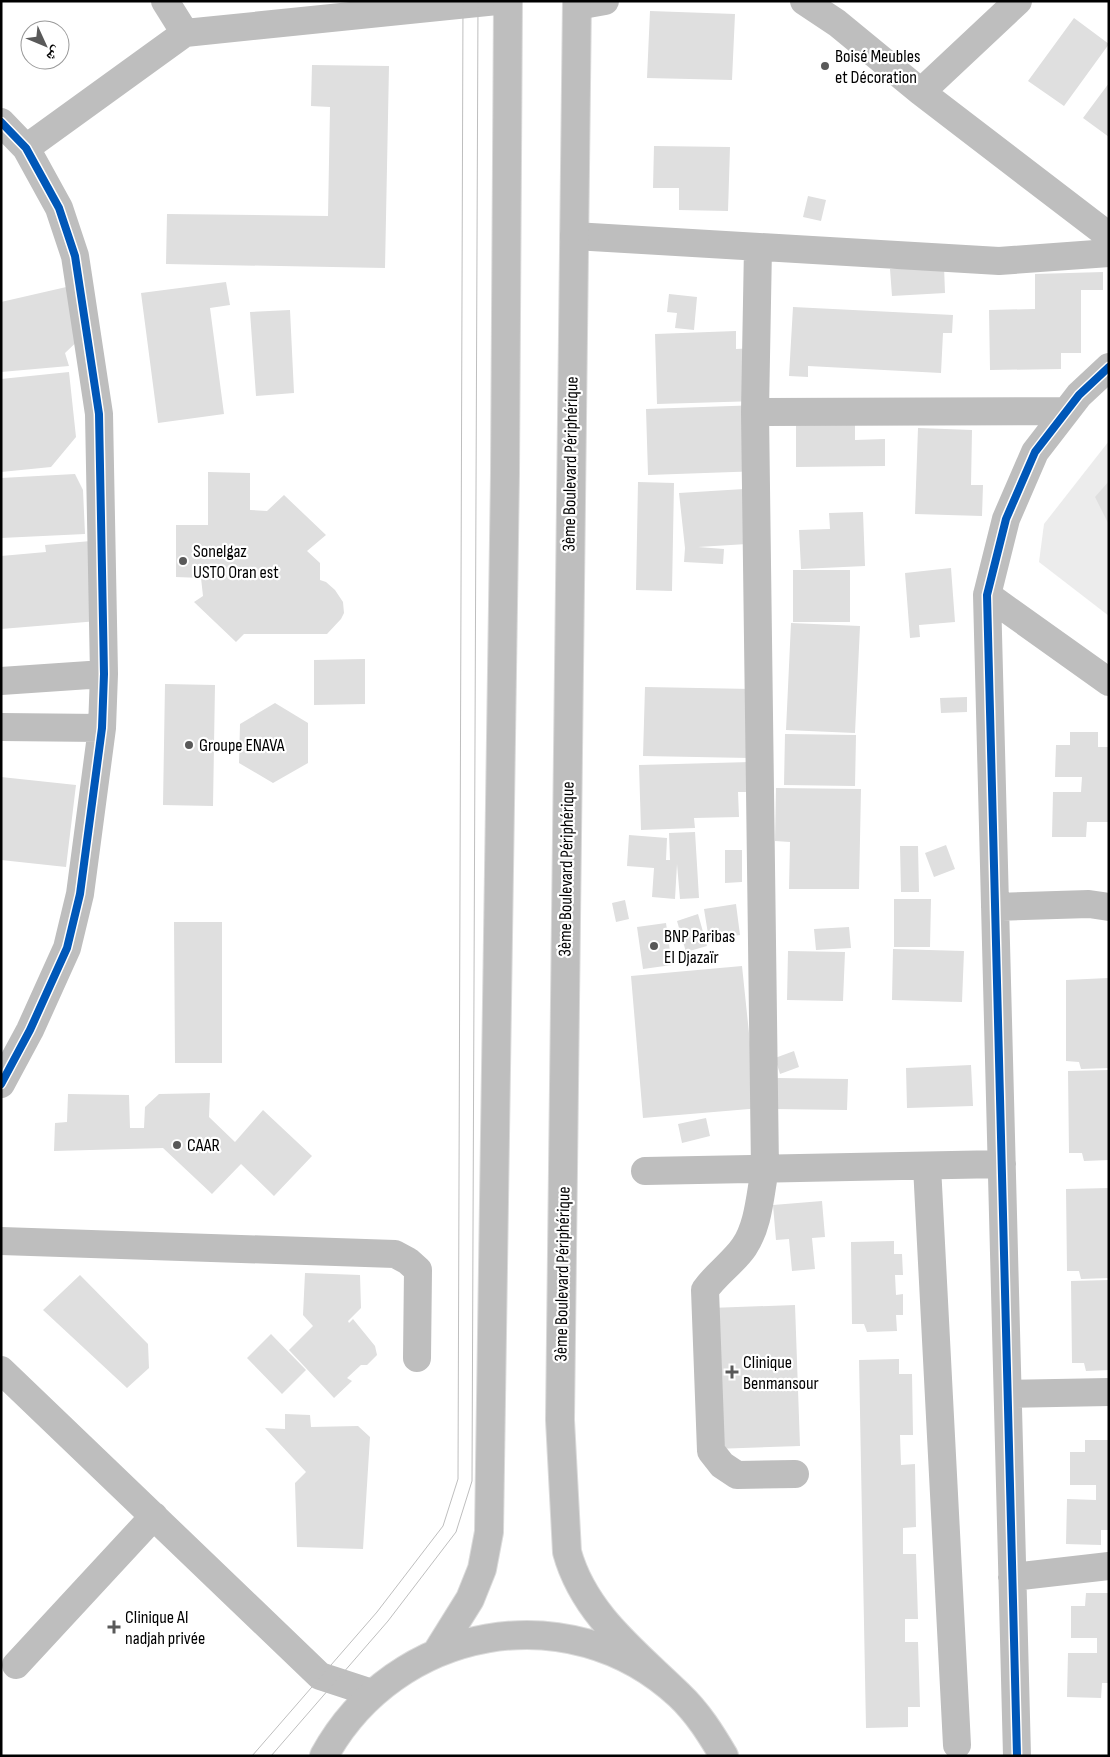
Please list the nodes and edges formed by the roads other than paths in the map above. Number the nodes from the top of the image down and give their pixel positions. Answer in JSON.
{"nodes":[{"id":1,"x":165,"y":1,"type":"edge"},
{"id":2,"x":496,"y":1,"type":"edge"},
{"id":3,"x":508,"y":1,"type":"edge"},
{"id":4,"x":605,"y":1,"type":"edge"},
{"id":5,"x":804,"y":1,"type":"edge"},
{"id":6,"x":1018,"y":1,"type":"edge"},
{"id":7,"x":577,"y":4,"type":"edge"},
{"id":8,"x":185,"y":33,"type":"junction"},
{"id":9,"x":921,"y":92,"type":"junction"},
{"id":10,"x":1,"y":122,"type":"edge"},
{"id":11,"x":26,"y":148,"type":"junction"},
{"id":12,"x":574,"y":236,"type":"junction"},
{"id":13,"x":1109,"y":236,"type":"edge"},
{"id":14,"x":758,"y":247,"type":"junction"},
{"id":15,"x":1109,"y":253,"type":"edge"},
{"id":16,"x":1109,"y":367,"type":"edge"},
{"id":17,"x":755,"y":412,"type":"junction"},
{"id":18,"x":1066,"y":412,"type":"junction"},
{"id":19,"x":987,"y":595,"type":"junction"},
{"id":20,"x":104,"y":674,"type":"junction"},
{"id":21,"x":1,"y":681,"type":"edge"},
{"id":22,"x":1109,"y":682,"type":"edge"},
{"id":23,"x":1,"y":727,"type":"edge"},
{"id":24,"x":102,"y":728,"type":"junction"},
{"id":25,"x":1109,"y":907,"type":"edge"},
{"id":26,"x":995,"y":908,"type":"junction"},
{"id":27,"x":1,"y":1084,"type":"edge"},
{"id":28,"x":1002,"y":1164,"type":"junction"},
{"id":29,"x":927,"y":1166,"type":"junction"},
{"id":30,"x":765,"y":1169,"type":"junction"},
{"id":31,"x":645,"y":1171,"type":"dead end"},
{"id":32,"x":1,"y":1241,"type":"edge"},
{"id":33,"x":417,"y":1358,"type":"dead end"},
{"id":34,"x":1,"y":1370,"type":"edge"},
{"id":35,"x":1109,"y":1392,"type":"edge"},
{"id":36,"x":1008,"y":1394,"type":"junction"},
{"id":37,"x":795,"y":1474,"type":"dead end"},
{"id":38,"x":154,"y":1516,"type":"junction"},
{"id":39,"x":1109,"y":1566,"type":"edge"},
{"id":40,"x":1012,"y":1577,"type":"junction"},
{"id":41,"x":437,"y":1652,"type":"junction"},
{"id":42,"x":16,"y":1665,"type":"dead end"},
{"id":43,"x":372,"y":1693,"type":"junction"},
{"id":44,"x":679,"y":1695,"type":"junction"},
{"id":45,"x":957,"y":1745,"type":"dead end"},
{"id":46,"x":324,"y":1756,"type":"edge"},
{"id":47,"x":724,"y":1756,"type":"edge"},
{"id":48,"x":1017,"y":1756,"type":"edge"}],
"edges":[{"from":1,"to":8,"type":"main road"},
{"from":2,"to":8,"type":"main road"},
{"from":3,"to":41,"type":"main road"},
{"from":4,"to":7,"type":"main road"},
{"from":5,"to":9,"type":"main road"},
{"from":6,"to":9,"type":"main road"},
{"from":7,"to":12,"type":"main road","name":"3ème Boulevard Périphérique"},
{"from":8,"to":11,"type":"main road"},
{"from":9,"to":13,"type":"main road"},
{"from":10,"to":11,"type":"main road"},
{"from":11,"to":20,"type":"main road"},
{"from":12,"to":14,"type":"main road"},
{"from":12,"to":44,"type":"main road","name":"3ème Boulevard Périphérique"},
{"from":14,"to":15,"type":"main road"},
{"from":14,"to":17,"type":"main road"},
{"from":16,"to":18,"type":"main road"},
{"from":17,"to":18,"type":"main road"},
{"from":17,"to":30,"type":"main road"},
{"from":18,"to":19,"type":"main road"},
{"from":19,"to":22,"type":"main road"},
{"from":19,"to":26,"type":"main road"},
{"from":20,"to":21,"type":"main road"},
{"from":20,"to":24,"type":"main road"},
{"from":23,"to":24,"type":"main road"},
{"from":24,"to":27,"type":"main road"},
{"from":25,"to":26,"type":"main road"},
{"from":26,"to":28,"type":"main road"},
{"from":28,"to":29,"type":"main road"},
{"from":28,"to":36,"type":"main road"},
{"from":29,"to":30,"type":"main road"},
{"from":29,"to":45,"type":"main road"},
{"from":30,"to":31,"type":"main road"},
{"from":30,"to":37,"type":"main road"},
{"from":32,"to":33,"type":"main road"},
{"from":34,"to":38,"type":"main road"},
{"from":35,"to":36,"type":"main road"},
{"from":36,"to":40,"type":"main road"},
{"from":38,"to":42,"type":"main road"},
{"from":38,"to":43,"type":"main road"},
{"from":39,"to":40,"type":"main road"},
{"from":40,"to":48,"type":"main road"},
{"from":41,"to":43,"type":"main road"},
{"from":41,"to":44,"type":"main road"},
{"from":43,"to":46,"type":"main road"},
{"from":44,"to":47,"type":"main road"}]}
